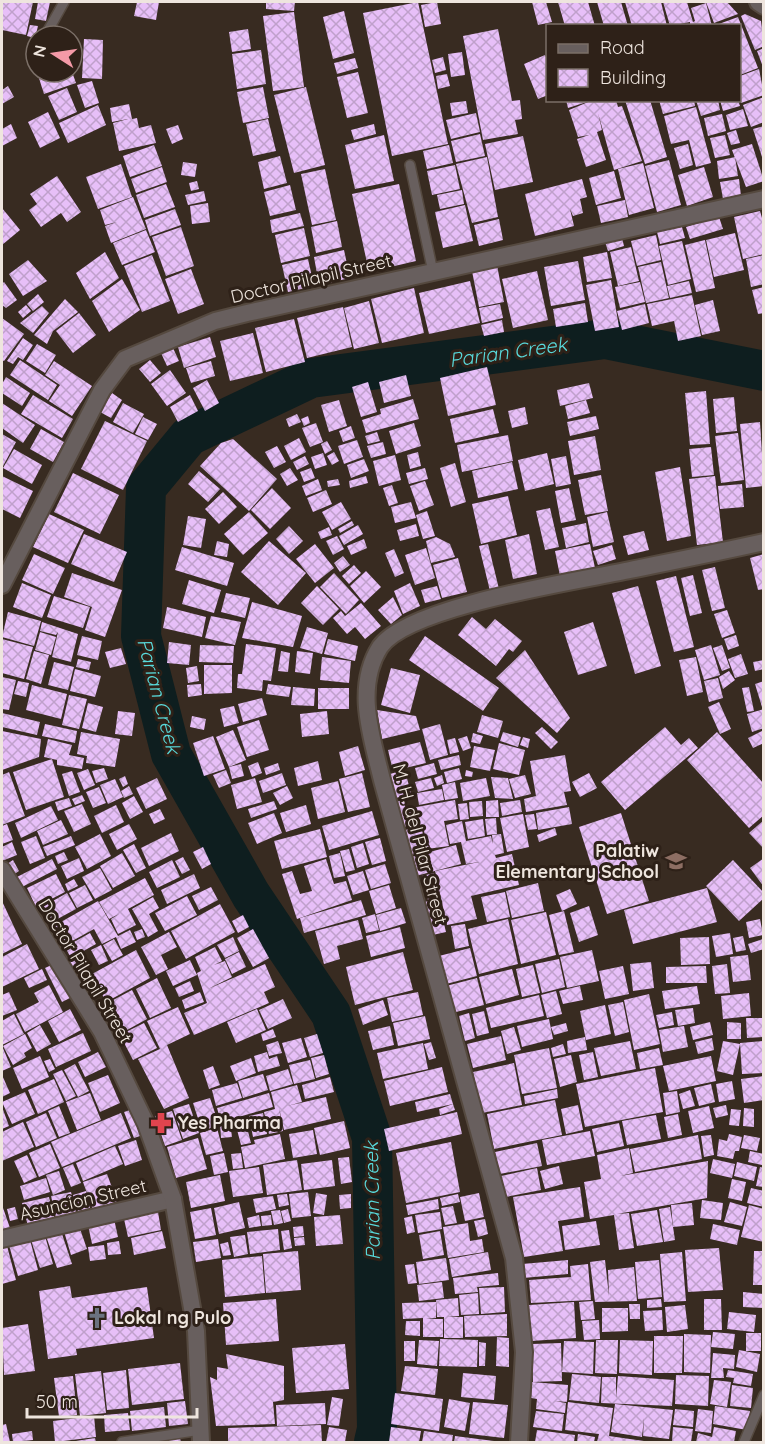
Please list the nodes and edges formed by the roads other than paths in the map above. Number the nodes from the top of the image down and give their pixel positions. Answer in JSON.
{"nodes":[{"id":1,"x":64,"y":2,"type":"edge"},
{"id":2,"x":758,"y":2,"type":"edge"},
{"id":3,"x":764,"y":6,"type":"edge"},
{"id":4,"x":52,"y":24,"type":"edge"},
{"id":5,"x":410,"y":165,"type":"dead end"},
{"id":6,"x":764,"y":199,"type":"edge"},
{"id":7,"x":434,"y":272,"type":"junction"},
{"id":8,"x":764,"y":542,"type":"edge"},
{"id":9,"x":2,"y":585,"type":"edge"},
{"id":10,"x":2,"y":870,"type":"edge"},
{"id":11,"x":173,"y":1199,"type":"junction"},
{"id":12,"x":2,"y":1239,"type":"edge"},
{"id":13,"x":764,"y":1395,"type":"edge"},
{"id":14,"x":201,"y":1436,"type":"edge"},
{"id":15,"x":122,"y":1443,"type":"edge"},
{"id":16,"x":519,"y":1443,"type":"edge"},
{"id":17,"x":744,"y":1443,"type":"edge"}],
"edges":[{"from":1,"to":4,"type":"lane"},
{"from":2,"to":3,"type":"street"},
{"from":5,"to":7,"type":"lane"},
{"from":6,"to":7,"type":"street","name":"Doctor Pilapil Street"},
{"from":7,"to":9,"type":"street","name":"Doctor Pilapil Street"},
{"from":8,"to":16,"type":"street","name":"M. H. del Pilar Street"},
{"from":10,"to":11,"type":"street","name":"Doctor Pilapil Street"},
{"from":11,"to":12,"type":"street","name":"Asuncion Street"},
{"from":11,"to":14,"type":"street","name":"Doctor Pilapil Street"},
{"from":13,"to":17,"type":"lane"},
{"from":14,"to":15,"type":"lane"}]}
